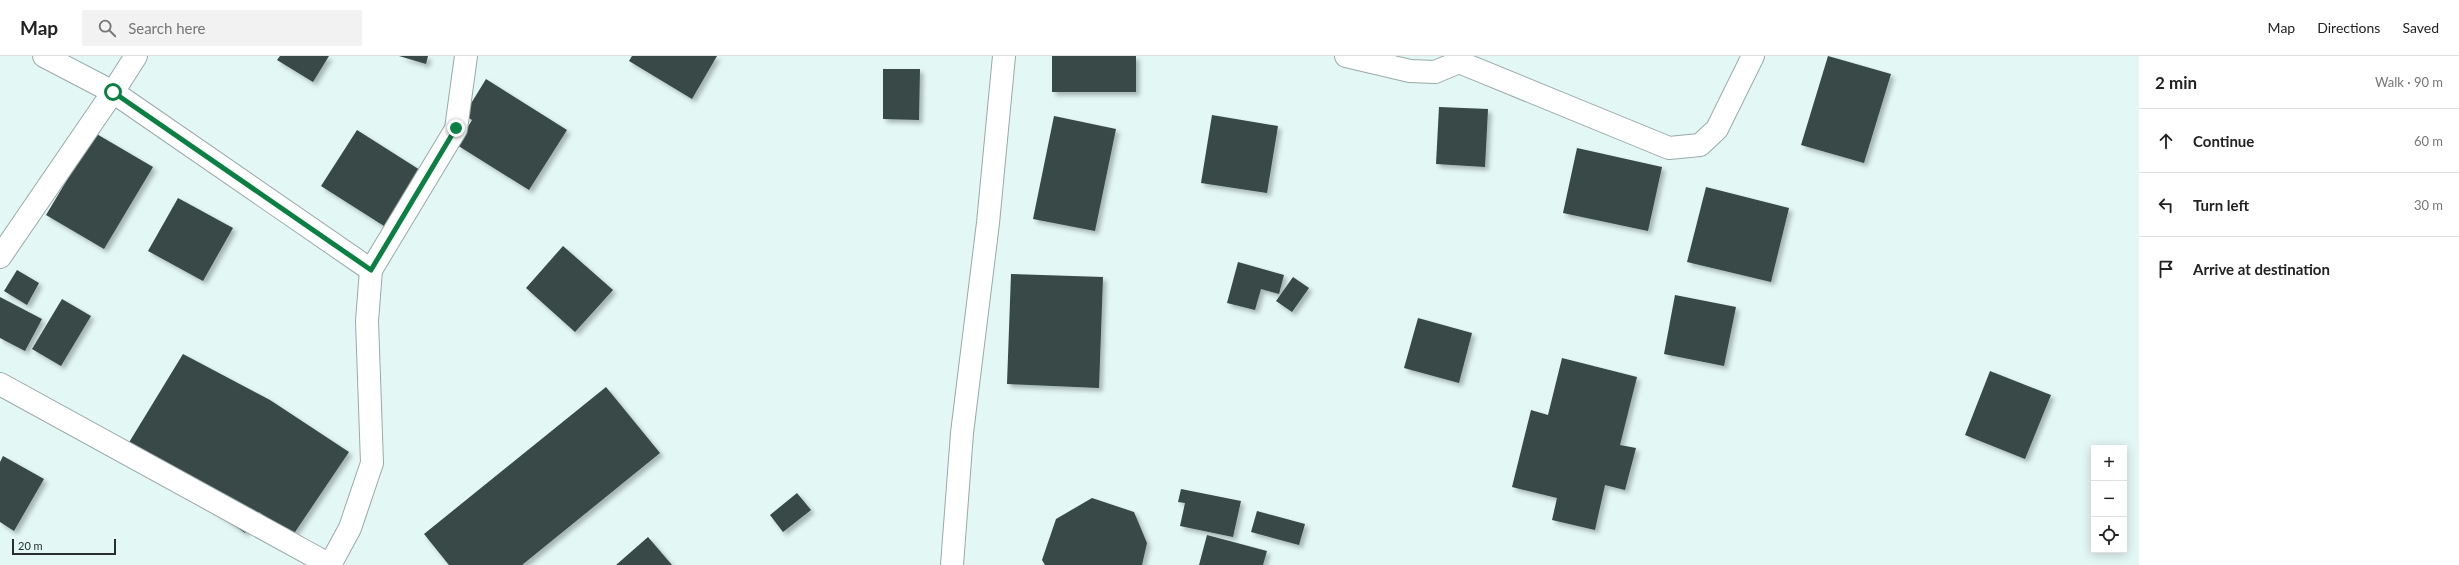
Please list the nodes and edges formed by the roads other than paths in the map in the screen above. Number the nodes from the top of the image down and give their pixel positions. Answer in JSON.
{"nodes":[{"id":1,"x":44,"y":56,"type":"edge"},
{"id":2,"x":136,"y":56,"type":"edge"},
{"id":3,"x":466,"y":56,"type":"edge"},
{"id":4,"x":1004,"y":56,"type":"edge"},
{"id":5,"x":1346,"y":56,"type":"edge"},
{"id":6,"x":1753,"y":56,"type":"edge"},
{"id":7,"x":1460,"y":59,"type":"edge"},
{"id":8,"x":113,"y":92,"type":"junction"},
{"id":9,"x":0,"y":257,"type":"edge"},
{"id":10,"x":371,"y":270,"type":"junction"},
{"id":11,"x":0,"y":384,"type":"edge"},
{"id":12,"x":330,"y":565,"type":"edge"},
{"id":13,"x":952,"y":565,"type":"edge"}],
"edges":[{"from":1,"to":8,"type":"street"},
{"from":2,"to":8,"type":"street"},
{"from":3,"to":10,"type":"street"},
{"from":4,"to":13,"type":"street"},
{"from":5,"to":7,"type":"street"},
{"from":6,"to":7,"type":"street"},
{"from":8,"to":9,"type":"street"},
{"from":8,"to":10,"type":"street"},
{"from":10,"to":12,"type":"street"},
{"from":11,"to":12,"type":"street"}]}
